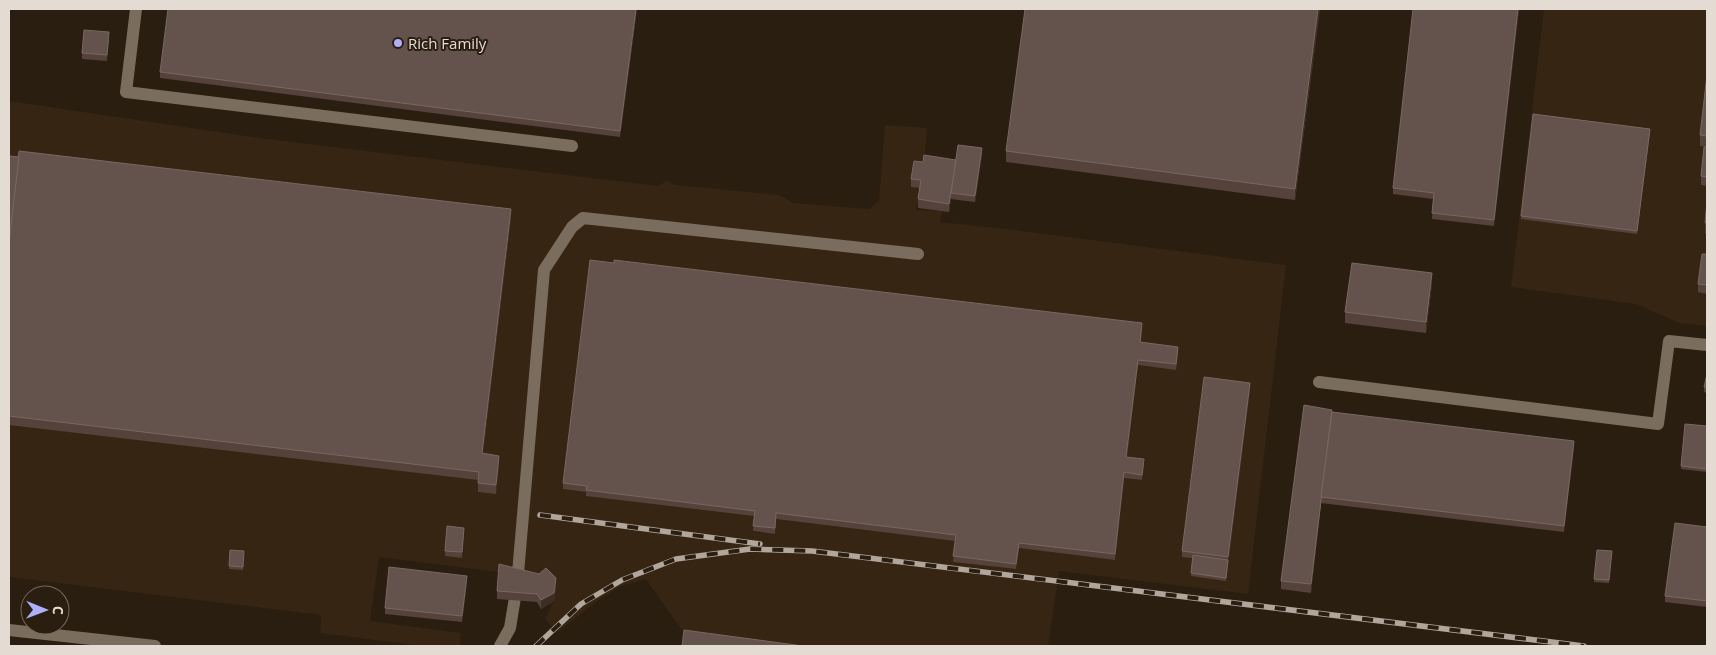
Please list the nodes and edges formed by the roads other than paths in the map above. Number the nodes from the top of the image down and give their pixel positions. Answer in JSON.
{"nodes":[{"id":1,"x":136,"y":9,"type":"edge"},
{"id":2,"x":572,"y":146,"type":"dead end"},
{"id":3,"x":918,"y":254,"type":"dead end"},
{"id":4,"x":1707,"y":345,"type":"edge"},
{"id":5,"x":1319,"y":382,"type":"dead end"},
{"id":6,"x":9,"y":630,"type":"edge"},
{"id":7,"x":156,"y":646,"type":"edge"},
{"id":8,"x":500,"y":646,"type":"edge"}],
"edges":[{"from":1,"to":2,"type":"lane"},
{"from":3,"to":8,"type":"lane"},
{"from":4,"to":5,"type":"lane"},
{"from":6,"to":7,"type":"lane"}]}
